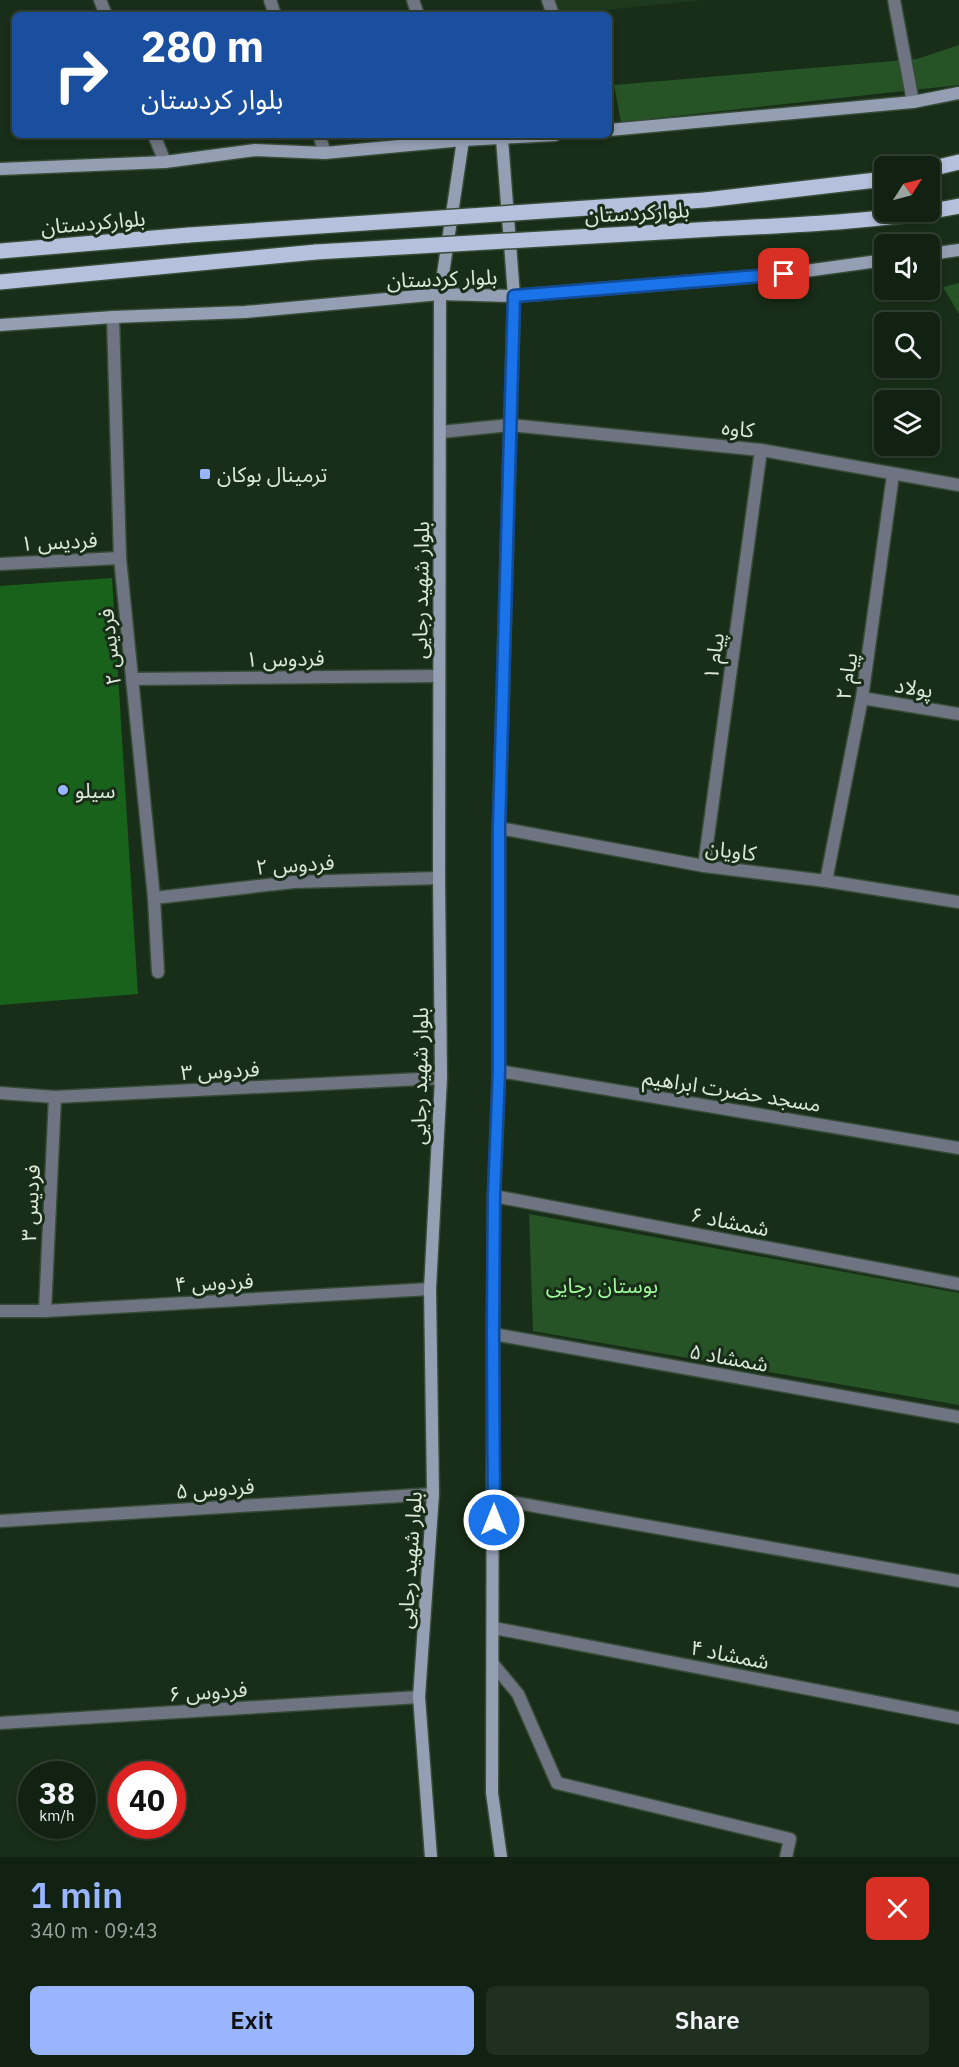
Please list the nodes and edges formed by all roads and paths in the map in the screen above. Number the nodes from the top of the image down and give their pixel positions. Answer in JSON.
{"nodes":[{"id":1,"x":894,"y":0,"type":"edge"},
{"id":2,"x":959,"y":93,"type":"edge"},
{"id":3,"x":913,"y":102,"type":"junction"},
{"id":4,"x":612,"y":130,"type":"edge"},
{"id":5,"x":155,"y":138,"type":"edge"},
{"id":6,"x":320,"y":138,"type":"edge"},
{"id":7,"x":462,"y":138,"type":"edge"},
{"id":8,"x":515,"y":138,"type":"edge"},
{"id":9,"x":502,"y":139,"type":"junction"},
{"id":10,"x":325,"y":153,"type":"junction"},
{"id":11,"x":165,"y":162,"type":"junction"},
{"id":12,"x":959,"y":162,"type":"edge"},
{"id":13,"x":940,"y":167,"type":"edge"},
{"id":14,"x":0,"y":169,"type":"edge"},
{"id":15,"x":874,"y":180,"type":"edge"},
{"id":16,"x":959,"y":206,"type":"edge"},
{"id":17,"x":959,"y":250,"type":"edge"},
{"id":18,"x":0,"y":251,"type":"edge"},
{"id":19,"x":940,"y":253,"type":"edge"},
{"id":20,"x":874,"y":262,"type":"edge"},
{"id":21,"x":0,"y":282,"type":"edge"},
{"id":22,"x":440,"y":294,"type":"junction"},
{"id":23,"x":514,"y":296,"type":"junction"},
{"id":24,"x":113,"y":316,"type":"junction"},
{"id":25,"x":0,"y":325,"type":"edge"},
{"id":26,"x":510,"y":425,"type":"junction"},
{"id":27,"x":441,"y":432,"type":"junction"},
{"id":28,"x":761,"y":450,"type":"junction"},
{"id":29,"x":893,"y":475,"type":"junction"},
{"id":30,"x":959,"y":485,"type":"edge"},
{"id":31,"x":120,"y":558,"type":"junction"},
{"id":32,"x":0,"y":564,"type":"edge"},
{"id":33,"x":439,"y":676,"type":"junction"},
{"id":34,"x":132,"y":679,"type":"junction"},
{"id":35,"x":862,"y":698,"type":"junction"},
{"id":36,"x":959,"y":714,"type":"edge"},
{"id":37,"x":499,"y":828,"type":"junction"},
{"id":38,"x":704,"y":866,"type":"junction"},
{"id":39,"x":439,"y":878,"type":"junction"},
{"id":40,"x":826,"y":881,"type":"junction"},
{"id":41,"x":154,"y":898,"type":"junction"},
{"id":42,"x":959,"y":902,"type":"edge"},
{"id":43,"x":158,"y":972,"type":"dead end"},
{"id":44,"x":499,"y":1071,"type":"junction"},
{"id":45,"x":441,"y":1078,"type":"junction"},
{"id":46,"x":0,"y":1093,"type":"edge"},
{"id":47,"x":55,"y":1097,"type":"junction"},
{"id":48,"x":959,"y":1148,"type":"edge"},
{"id":49,"x":494,"y":1196,"type":"junction"},
{"id":50,"x":959,"y":1284,"type":"edge"},
{"id":51,"x":430,"y":1289,"type":"junction"},
{"id":52,"x":0,"y":1311,"type":"edge"},
{"id":53,"x":45,"y":1311,"type":"junction"},
{"id":54,"x":493,"y":1334,"type":"junction"},
{"id":55,"x":959,"y":1417,"type":"edge"},
{"id":56,"x":433,"y":1494,"type":"junction"},
{"id":57,"x":494,"y":1499,"type":"junction"},
{"id":58,"x":0,"y":1521,"type":"edge"},
{"id":59,"x":959,"y":1581,"type":"edge"},
{"id":60,"x":494,"y":1628,"type":"junction"},
{"id":61,"x":493,"y":1664,"type":"junction"},
{"id":62,"x":419,"y":1697,"type":"junction"},
{"id":63,"x":959,"y":1718,"type":"edge"},
{"id":64,"x":0,"y":1723,"type":"edge"},
{"id":65,"x":431,"y":1857,"type":"edge"},
{"id":66,"x":501,"y":1857,"type":"edge"},
{"id":67,"x":786,"y":1857,"type":"edge"}],
"edges":[{"from":1,"to":3,"type":"street"},
{"from":2,"to":3,"type":"street"},
{"from":3,"to":4,"type":"street"},
{"from":5,"to":11,"type":"street"},
{"from":6,"to":10,"type":"street"},
{"from":7,"to":9,"type":"street"},
{"from":7,"to":10,"type":"street"},
{"from":7,"to":22,"type":"street","name":"بلوار شهید رجایی"},
{"from":8,"to":9,"type":"street"},
{"from":9,"to":23,"type":"street"},
{"from":10,"to":11,"type":"street"},
{"from":11,"to":14,"type":"street"},
{"from":12,"to":13,"type":"main road"},
{"from":15,"to":18,"type":"main road","name":"بلوارکردستان","bridge":true},
{"from":16,"to":21,"type":"main road","name":"بلوارکردستان","bridge":true},
{"from":17,"to":19,"type":"street"},
{"from":20,"to":23,"type":"street","name":"بلوار کردستان"},
{"from":22,"to":23,"type":"street","name":"بلوار کردستان"},
{"from":22,"to":24,"type":"street","name":"بلوار کردستان"},
{"from":22,"to":27,"type":"street","name":"بلوار شهید رجایی"},
{"from":23,"to":26,"type":"street"},
{"from":24,"to":25,"type":"street","name":"بلوار کردستان"},
{"from":24,"to":31,"type":"street","name":"فردیس ۲"},
{"from":26,"to":27,"type":"street","name":"کاوه"},
{"from":26,"to":28,"type":"street","name":"کاوه"},
{"from":26,"to":37,"type":"street"},
{"from":27,"to":33,"type":"street","name":"بلوار شهید رجایی"},
{"from":28,"to":29,"type":"street","name":"کاوه"},
{"from":28,"to":38,"type":"street","name":"پیام ۱"},
{"from":29,"to":30,"type":"street","name":"کاوه"},
{"from":29,"to":35,"type":"street","name":"پیام ۲"},
{"from":31,"to":32,"type":"street","name":"فردیس ۱"},
{"from":31,"to":34,"type":"street","name":"فردیس ۲"},
{"from":33,"to":34,"type":"street","name":"فردوس ۱"},
{"from":33,"to":39,"type":"street","name":"بلوار شهید رجایی"},
{"from":34,"to":41,"type":"street","name":"فردیس ۲"},
{"from":35,"to":36,"type":"street","name":"پولاد"},
{"from":35,"to":40,"type":"street","name":"پیام ۲"},
{"from":37,"to":38,"type":"street","name":"کاویان"},
{"from":37,"to":44,"type":"street"},
{"from":38,"to":40,"type":"street","name":"کاویان"},
{"from":39,"to":41,"type":"street","name":"فردوس ۲"},
{"from":39,"to":45,"type":"street","name":"بلوار شهید رجایی"},
{"from":40,"to":42,"type":"street","name":"کاویان"},
{"from":41,"to":43,"type":"street","name":"فردیس ۲"},
{"from":44,"to":48,"type":"street","name":"مسجد حضرت ابراهیم"},
{"from":44,"to":49,"type":"street"},
{"from":45,"to":47,"type":"street","name":"فردوس ۳"},
{"from":45,"to":51,"type":"street","name":"بلوار شهید رجایی"},
{"from":46,"to":47,"type":"street","name":"فردوس ۳"},
{"from":47,"to":53,"type":"street","name":"فردیس ۳"},
{"from":49,"to":50,"type":"street","name":"شمشاد ۶"},
{"from":49,"to":54,"type":"street"},
{"from":51,"to":53,"type":"street","name":"فردوس ۴"},
{"from":51,"to":56,"type":"street","name":"بلوار شهید رجایی"},
{"from":52,"to":53,"type":"street","name":"فردوس ۴"},
{"from":54,"to":55,"type":"street","name":"شمشاد ۵"},
{"from":54,"to":57,"type":"street"},
{"from":56,"to":58,"type":"street","name":"فردوس ۵"},
{"from":56,"to":62,"type":"street","name":"بلوار شهید رجایی"},
{"from":57,"to":59,"type":"street"},
{"from":57,"to":60,"type":"street"},
{"from":60,"to":61,"type":"street"},
{"from":60,"to":63,"type":"street","name":"شمشاد ۴"},
{"from":61,"to":66,"type":"street"},
{"from":61,"to":67,"type":"street"},
{"from":62,"to":64,"type":"street","name":"فردوس ۶"},
{"from":62,"to":65,"type":"street","name":"بلوار شهید رجایی"}]}
